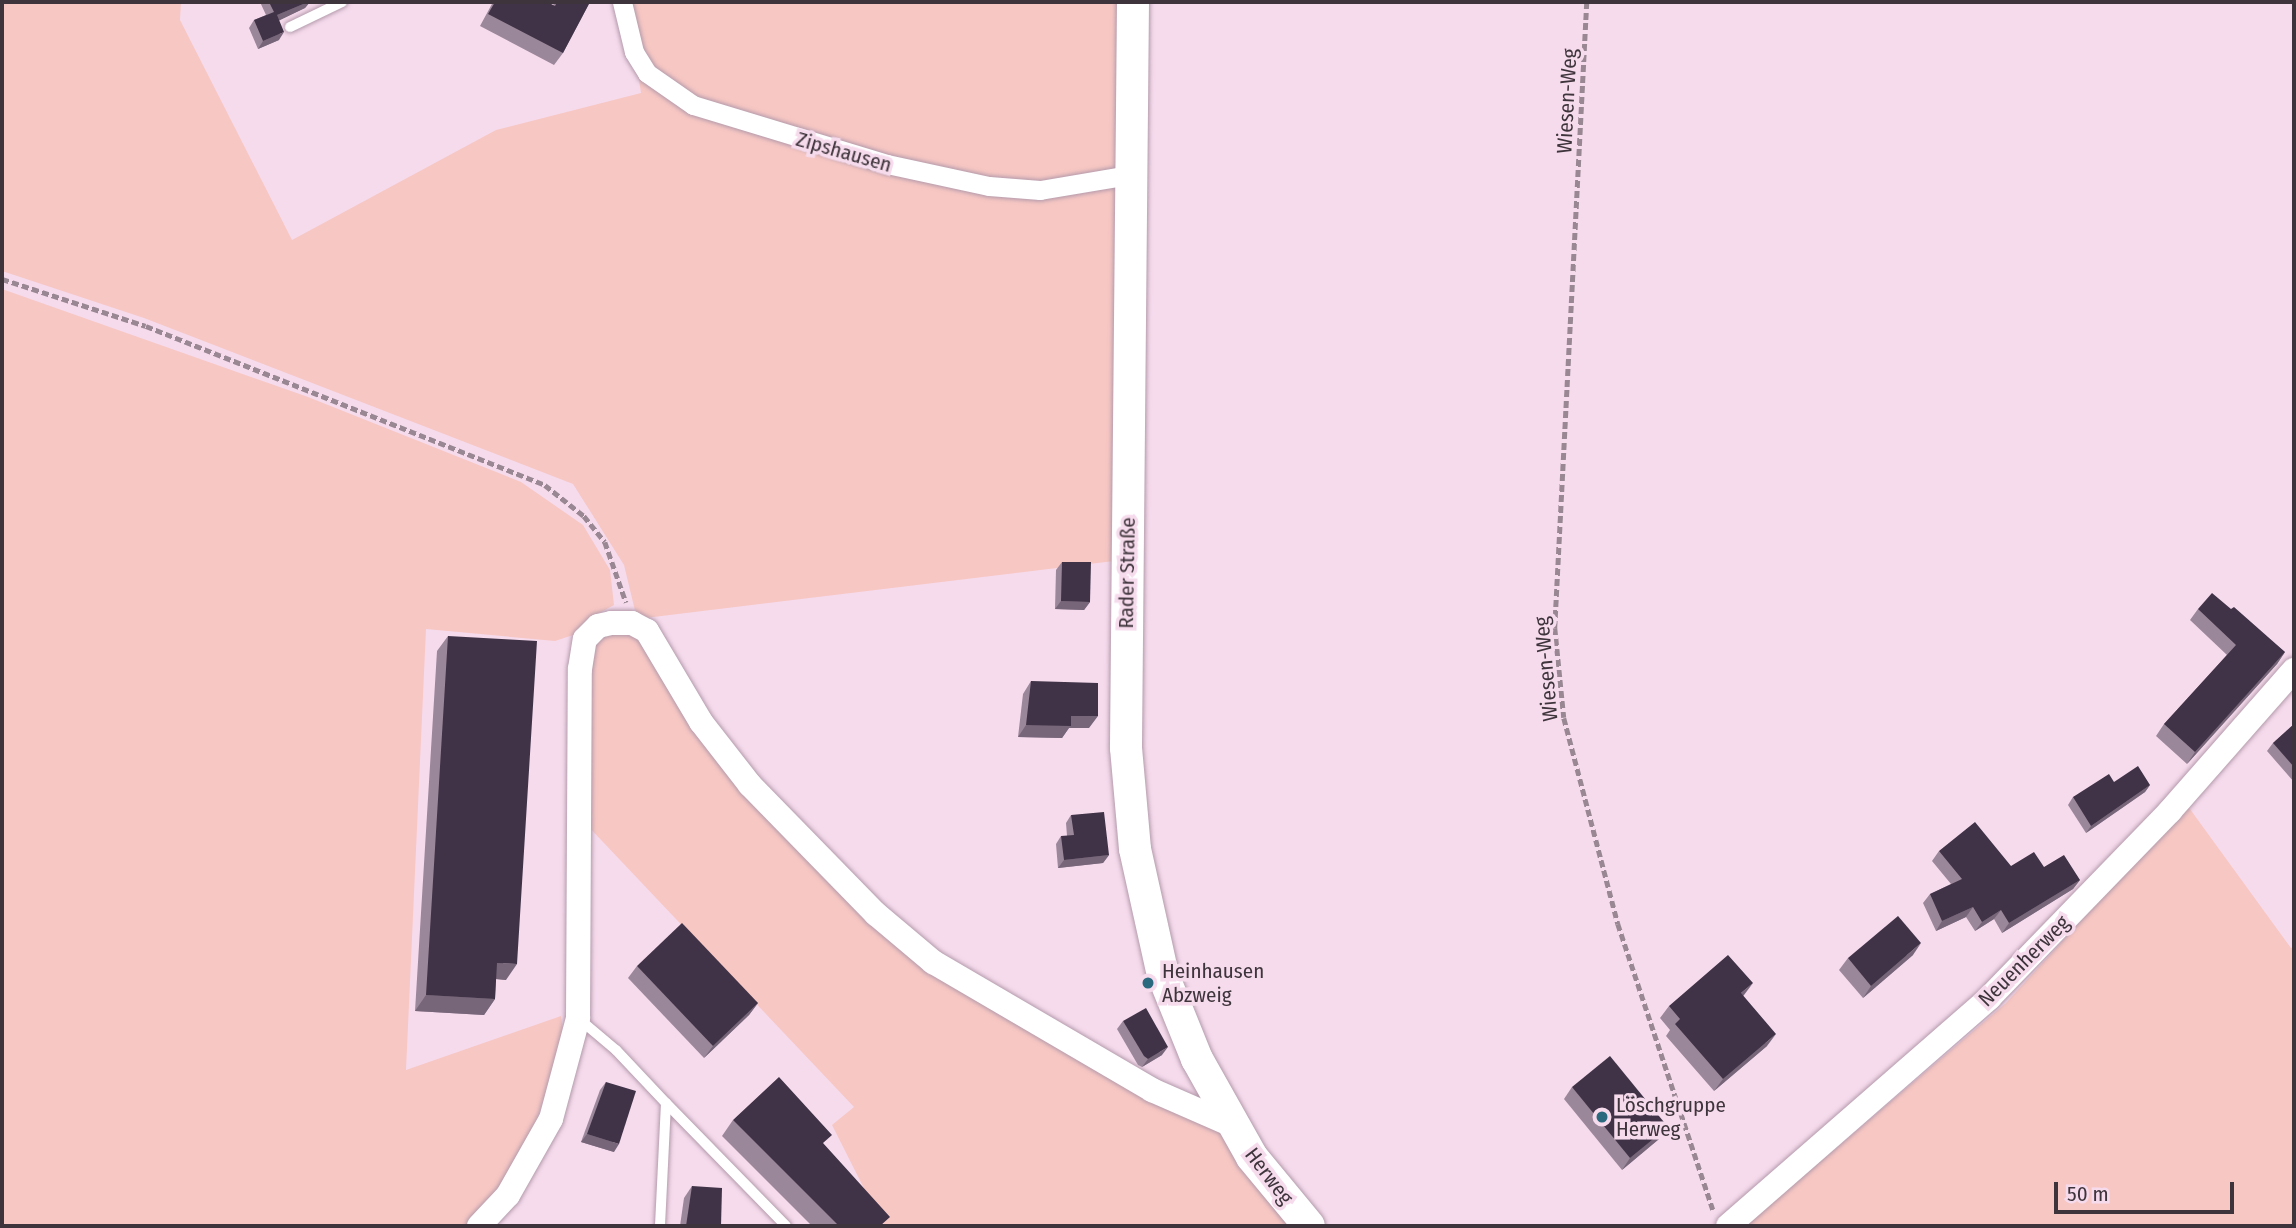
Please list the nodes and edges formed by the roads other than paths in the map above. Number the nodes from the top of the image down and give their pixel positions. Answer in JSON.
{"nodes":[{"id":1,"x":342,"y":2,"type":"edge"},
{"id":2,"x":622,"y":2,"type":"edge"},
{"id":3,"x":1133,"y":2,"type":"edge"},
{"id":4,"x":290,"y":27,"type":"dead end"},
{"id":5,"x":1130,"y":174,"type":"junction"},
{"id":6,"x":2294,"y":670,"type":"edge"},
{"id":7,"x":578,"y":1018,"type":"junction"},
{"id":8,"x":666,"y":1102,"type":"junction"},
{"id":9,"x":1232,"y":1125,"type":"junction"},
{"id":10,"x":1723,"y":1223,"type":"edge"},
{"id":11,"x":478,"y":1226,"type":"edge"},
{"id":12,"x":660,"y":1226,"type":"edge"},
{"id":13,"x":786,"y":1226,"type":"edge"},
{"id":14,"x":1308,"y":1226,"type":"edge"}],
"edges":[{"from":1,"to":4,"type":"lane"},
{"from":2,"to":5,"type":"street","name":"Zipshausen"},
{"from":3,"to":5,"type":"main road","name":"Rader Straße"},
{"from":5,"to":9,"type":"main road","name":"Rader Straße"},
{"from":6,"to":10,"type":"street","name":"Neuenherweg"},
{"from":7,"to":8,"type":"lane"},
{"from":7,"to":9,"type":"street"},
{"from":7,"to":11,"type":"street"},
{"from":8,"to":12,"type":"lane"},
{"from":8,"to":13,"type":"lane"},
{"from":9,"to":14,"type":"main road","name":"Herweg"}]}
